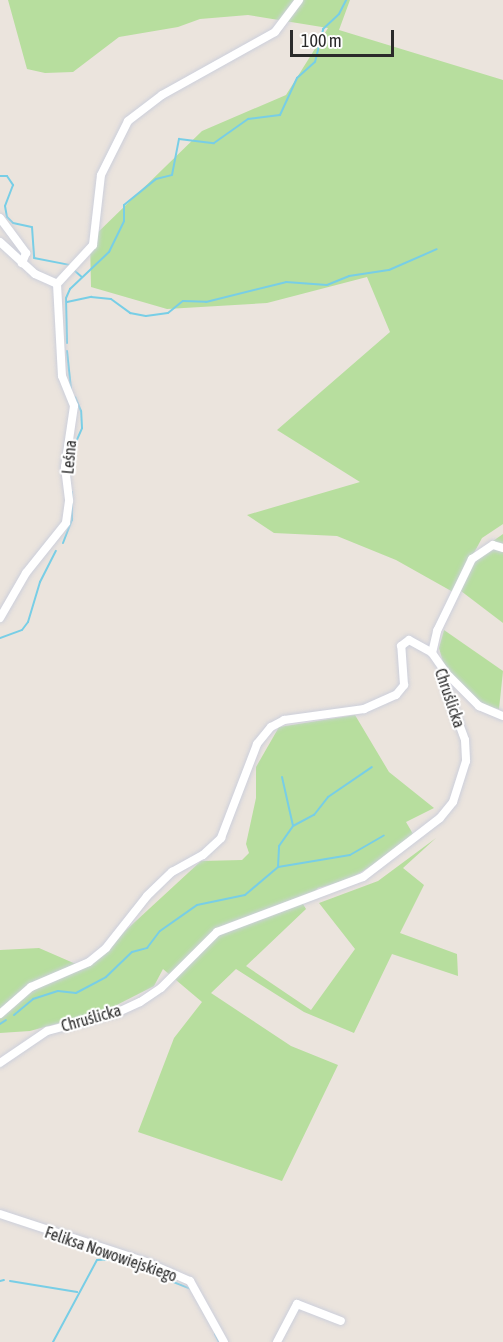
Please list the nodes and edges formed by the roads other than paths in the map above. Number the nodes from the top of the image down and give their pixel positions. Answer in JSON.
{"nodes":[{"id":1,"x":299,"y":0,"type":"edge"},
{"id":2,"x":0,"y":218,"type":"edge"},
{"id":3,"x":0,"y":242,"type":"edge"},
{"id":4,"x":22,"y":263,"type":"junction"},
{"id":5,"x":54,"y":282,"type":"junction"},
{"id":6,"x":503,"y":548,"type":"edge"},
{"id":7,"x":0,"y":618,"type":"edge"},
{"id":8,"x":432,"y":653,"type":"junction"},
{"id":9,"x":446,"y":673,"type":"junction"},
{"id":10,"x":503,"y":716,"type":"edge"},
{"id":11,"x":0,"y":1014,"type":"edge"},
{"id":12,"x":0,"y":1063,"type":"edge"},
{"id":13,"x":0,"y":1214,"type":"edge"},
{"id":14,"x":341,"y":1321,"type":"dead end"},
{"id":15,"x":224,"y":1342,"type":"edge"},
{"id":16,"x":277,"y":1342,"type":"edge"}],
"edges":[{"from":1,"to":5,"type":"street"},
{"from":2,"to":4,"type":"street"},
{"from":3,"to":4,"type":"street"},
{"from":4,"to":5,"type":"street"},
{"from":5,"to":7,"type":"street","name":"Leśna"},
{"from":6,"to":8,"type":"street"},
{"from":8,"to":9,"type":"street","name":"Chruślicka"},
{"from":8,"to":11,"type":"street","name":"Chruślicka"},
{"from":9,"to":10,"type":"street"},
{"from":9,"to":12,"type":"street","name":"Chruślicka"},
{"from":13,"to":15,"type":"street","name":"Feliksa Nowowiejskiego"},
{"from":14,"to":16,"type":"street"}]}
